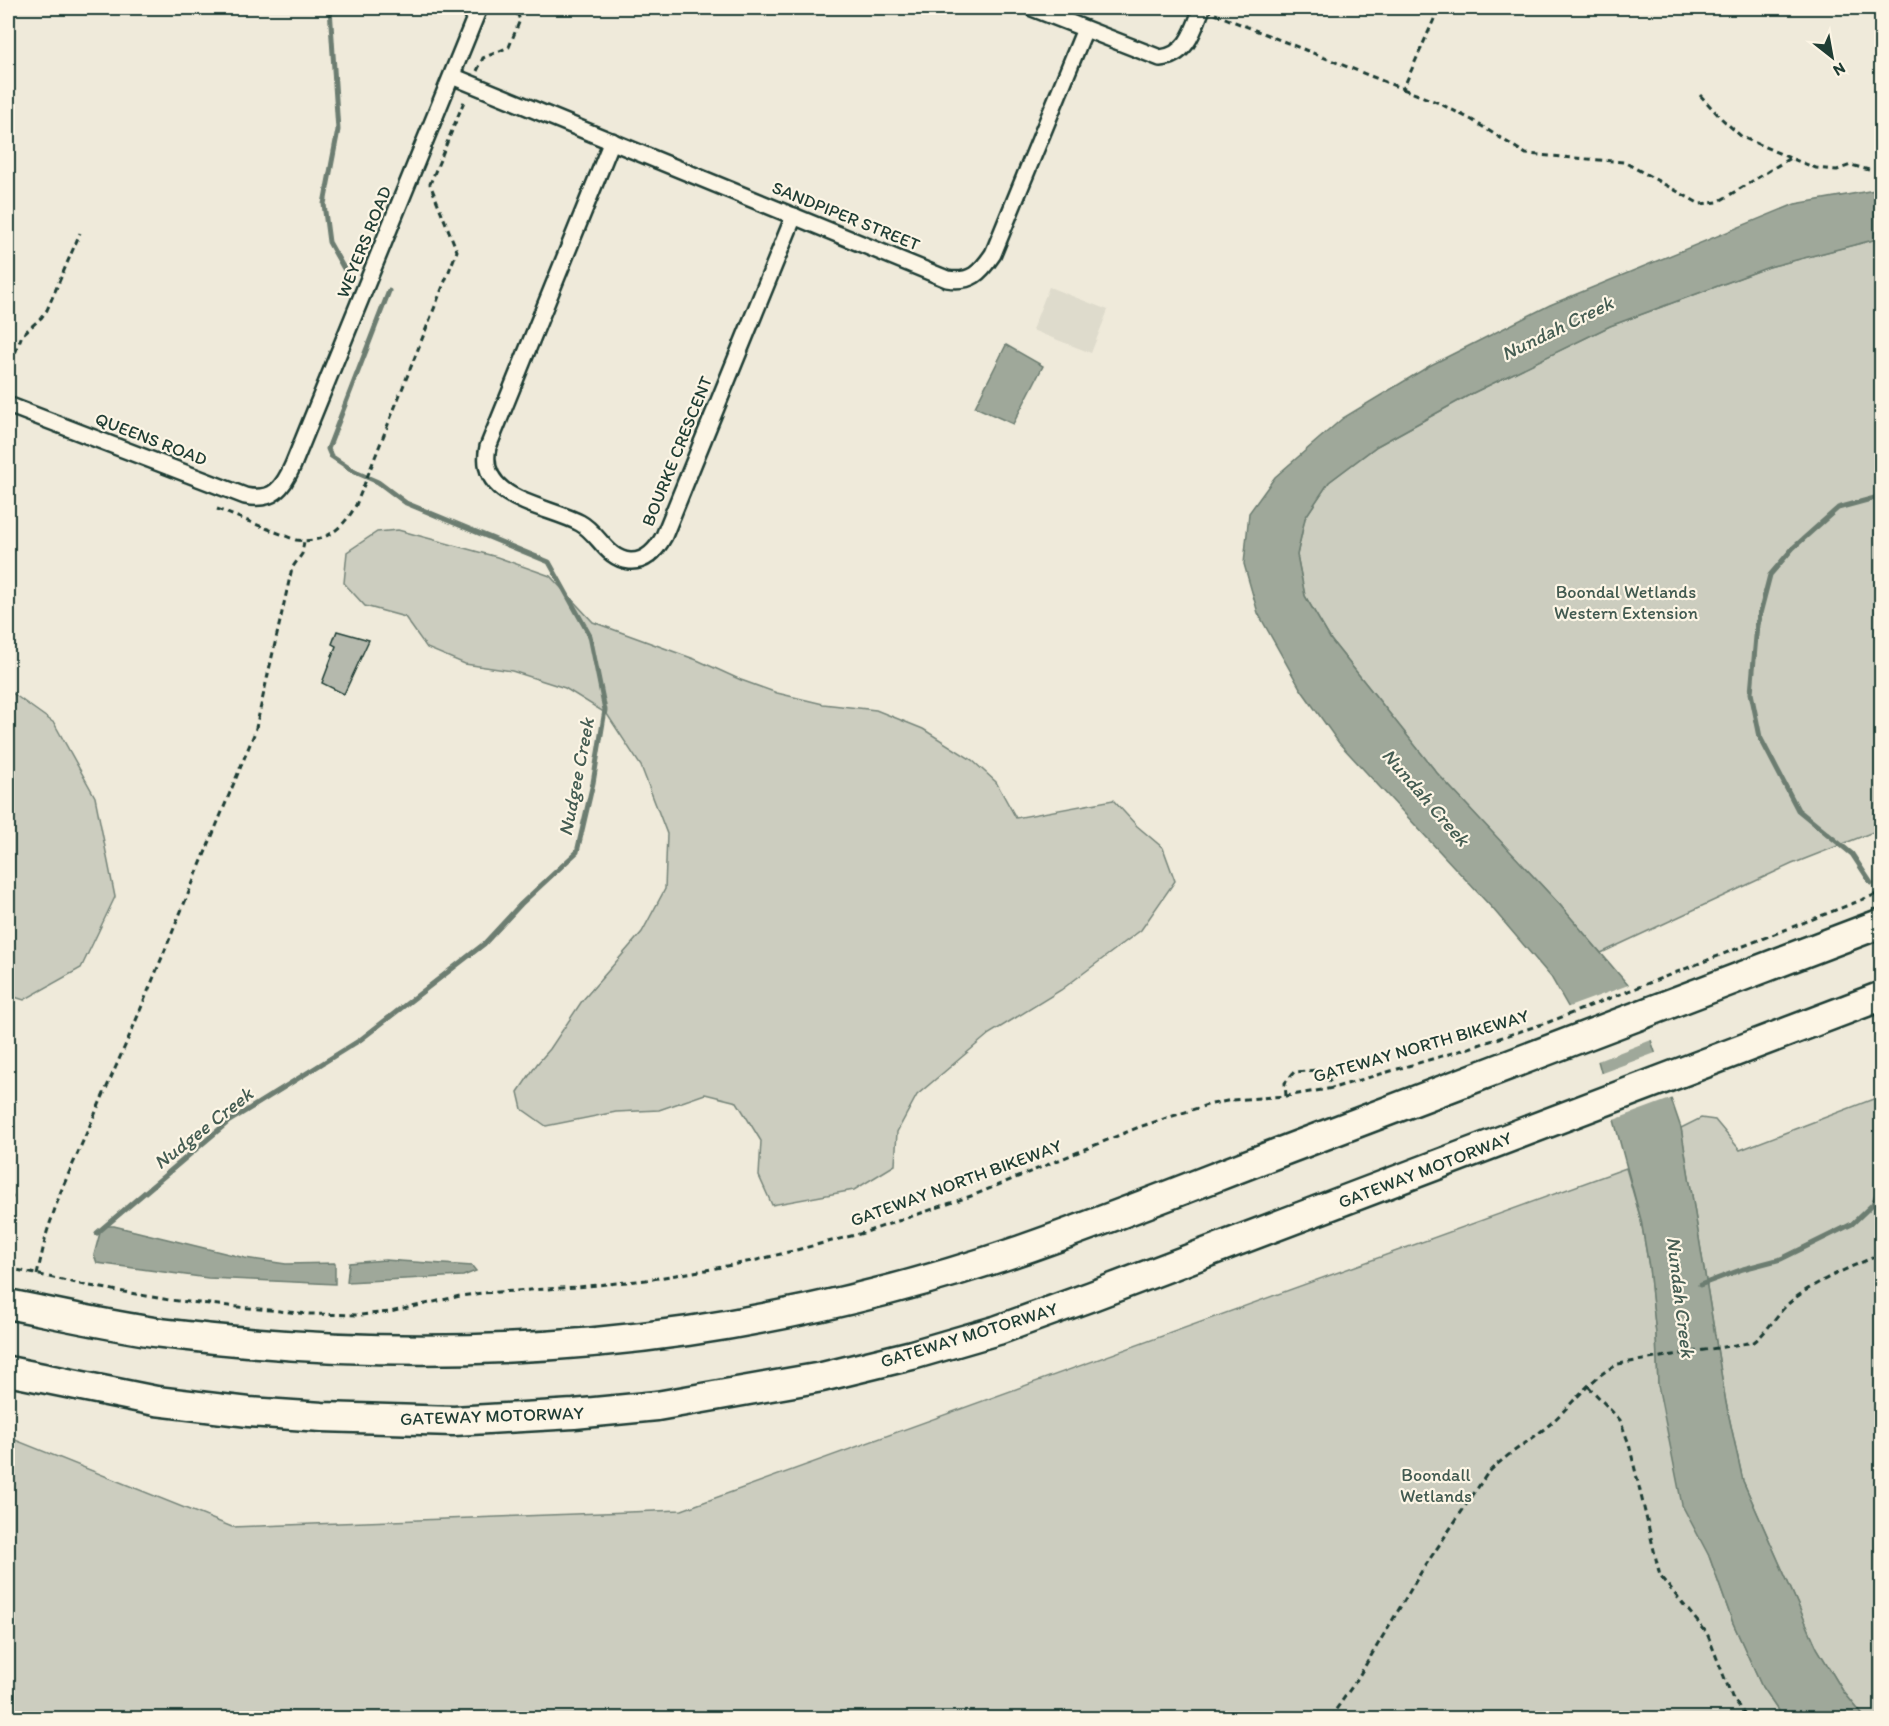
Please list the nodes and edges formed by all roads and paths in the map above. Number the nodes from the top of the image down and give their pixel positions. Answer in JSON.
{"nodes":[{"id":1,"x":479,"y":8,"type":"edge"},
{"id":2,"x":515,"y":8,"type":"edge"},
{"id":3,"x":1032,"y":8,"type":"edge"},
{"id":4,"x":1202,"y":8,"type":"edge"},
{"id":5,"x":1439,"y":8,"type":"edge"},
{"id":6,"x":1085,"y":29,"type":"junction"},
{"id":7,"x":477,"y":73,"type":"dead end"},
{"id":8,"x":452,"y":76,"type":"junction"},
{"id":9,"x":1403,"y":89,"type":"junction"},
{"id":10,"x":1700,"y":95,"type":"dead end"},
{"id":11,"x":466,"y":96,"type":"dead end"},
{"id":12,"x":612,"y":141,"type":"junction"},
{"id":13,"x":1790,"y":158,"type":"junction"},
{"id":14,"x":1869,"y":170,"type":"dead end"},
{"id":15,"x":794,"y":216,"type":"junction"},
{"id":16,"x":80,"y":233,"type":"dead end"},
{"id":17,"x":8,"y":372,"type":"edge"},
{"id":18,"x":8,"y":405,"type":"edge"},
{"id":19,"x":280,"y":489,"type":"joint"},
{"id":20,"x":217,"y":509,"type":"dead end"},
{"id":21,"x":304,"y":541,"type":"junction"},
{"id":22,"x":1881,"y":892,"type":"edge"},
{"id":23,"x":1881,"y":923,"type":"edge"},
{"id":24,"x":1680,"y":986,"type":"junction"},
{"id":25,"x":1881,"y":996,"type":"edge"},
{"id":26,"x":1553,"y":1034,"type":"junction"},
{"id":27,"x":1332,"y":1088,"type":"junction"},
{"id":28,"x":1286,"y":1096,"type":"junction"},
{"id":29,"x":1881,"y":1254,"type":"edge"},
{"id":30,"x":8,"y":1268,"type":"edge"},
{"id":31,"x":37,"y":1275,"type":"junction"},
{"id":32,"x":8,"y":1304,"type":"edge"},
{"id":33,"x":8,"y":1371,"type":"edge"},
{"id":34,"x":1588,"y":1386,"type":"junction"},
{"id":35,"x":1330,"y":1719,"type":"edge"},
{"id":36,"x":1747,"y":1719,"type":"edge"}],
"edges":[{"from":1,"to":8,"type":"street","name":"WEYERS ROAD"},
{"from":2,"to":7,"type":"path"},
{"from":3,"to":6,"type":"street"},
{"from":4,"to":6,"type":"street"},
{"from":4,"to":9,"type":"path"},
{"from":5,"to":9,"type":"path"},
{"from":6,"to":15,"type":"street","name":"SANDPIPER STREET"},
{"from":8,"to":12,"type":"street","name":"SANDPIPER STREET"},
{"from":8,"to":19,"type":"street","name":"WEYERS ROAD"},
{"from":9,"to":13,"type":"path"},
{"from":10,"to":13,"type":"path"},
{"from":11,"to":21,"type":"path"},
{"from":12,"to":15,"type":"street","name":"SANDPIPER STREET"},
{"from":12,"to":15,"type":"street","name":"BOURKE CRESCENT"},
{"from":13,"to":14,"type":"path"},
{"from":16,"to":17,"type":"path"},
{"from":18,"to":19,"type":"street","name":"QUEENS ROAD"},
{"from":20,"to":21,"type":"path"},
{"from":21,"to":31,"type":"path"},
{"from":22,"to":24,"type":"path","name":"GATEWAY NORTH BIKEWAY"},
{"from":23,"to":24,"type":"highway"},
{"from":24,"to":26,"type":"highway"},
{"from":24,"to":26,"type":"path","name":"GATEWAY NORTH BIKEWAY"},
{"from":25,"to":33,"type":"highway","name":"GATEWAY MOTORWAY"},
{"from":26,"to":27,"type":"path","name":"GATEWAY NORTH BIKEWAY"},
{"from":26,"to":32,"type":"highway"},
{"from":27,"to":28,"type":"path","name":"GATEWAY NORTH BIKEWAY"},
{"from":27,"to":28,"type":"path"},
{"from":28,"to":31,"type":"path","name":"GATEWAY NORTH BIKEWAY"},
{"from":29,"to":34,"type":"path"},
{"from":30,"to":31,"type":"path","name":"GATEWAY NORTH BIKEWAY"},
{"from":34,"to":35,"type":"path"},
{"from":34,"to":36,"type":"path"}]}
